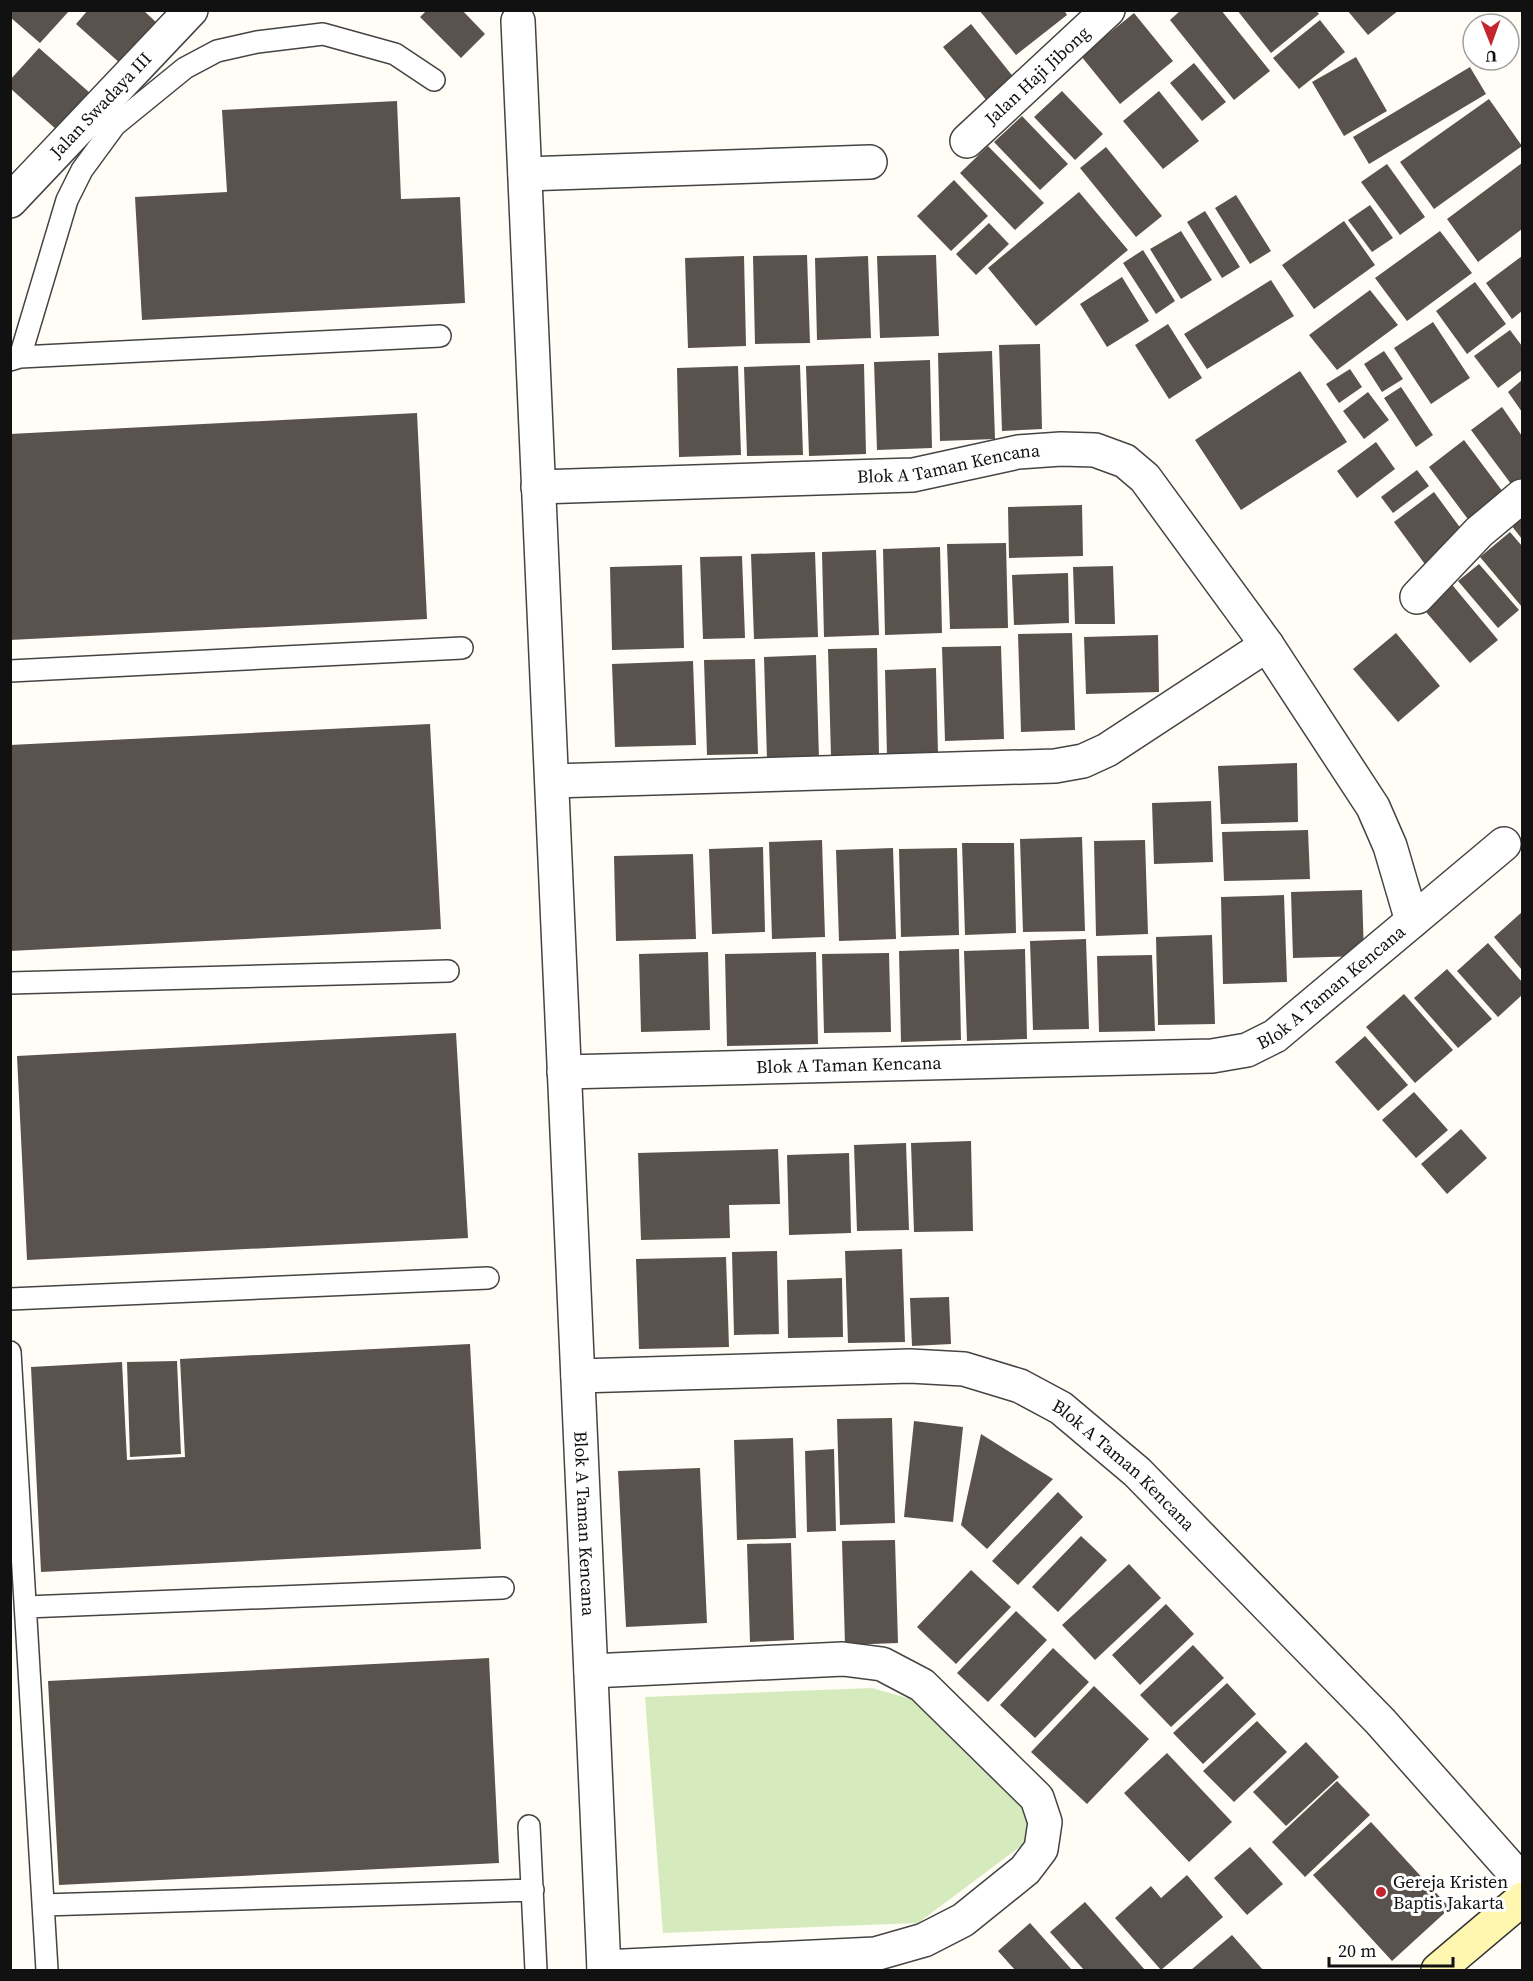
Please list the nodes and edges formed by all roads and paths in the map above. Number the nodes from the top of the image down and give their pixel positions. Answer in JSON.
{"nodes":[{"id":1,"x":191,"y":10,"type":"edge"},
{"id":2,"x":1108,"y":10,"type":"edge"},
{"id":3,"x":518,"y":21,"type":"dead end"},
{"id":4,"x":434,"y":80,"type":"dead end"},
{"id":5,"x":967,"y":141,"type":"dead end"},
{"id":6,"x":870,"y":162,"type":"dead end"},
{"id":7,"x":525,"y":174,"type":"junction"},
{"id":8,"x":10,"y":201,"type":"edge"},
{"id":9,"x":440,"y":336,"type":"dead end"},
{"id":10,"x":15,"y":359,"type":"edge"},
{"id":11,"x":538,"y":487,"type":"junction"},
{"id":12,"x":1522,"y":496,"type":"edge"},
{"id":13,"x":1417,"y":597,"type":"dead end"},
{"id":14,"x":1266,"y":645,"type":"junction"},
{"id":15,"x":462,"y":648,"type":"dead end"},
{"id":16,"x":10,"y":671,"type":"edge"},
{"id":17,"x":552,"y":780,"type":"junction"},
{"id":18,"x":1504,"y":844,"type":"dead end"},
{"id":19,"x":1412,"y":921,"type":"junction"},
{"id":20,"x":448,"y":971,"type":"dead end"},
{"id":21,"x":10,"y":983,"type":"edge"},
{"id":22,"x":564,"y":1072,"type":"junction"},
{"id":23,"x":488,"y":1278,"type":"dead end"},
{"id":24,"x":10,"y":1299,"type":"edge"},
{"id":25,"x":10,"y":1352,"type":"edge"},
{"id":26,"x":578,"y":1376,"type":"junction"},
{"id":27,"x":503,"y":1588,"type":"dead end"},
{"id":28,"x":26,"y":1607,"type":"junction"},
{"id":29,"x":591,"y":1671,"type":"junction"},
{"id":30,"x":530,"y":1826,"type":"dead end"},
{"id":31,"x":1522,"y":1881,"type":"edge"},
{"id":32,"x":533,"y":1890,"type":"junction"},
{"id":33,"x":1522,"y":1899,"type":"edge"},
{"id":34,"x":43,"y":1905,"type":"junction"},
{"id":35,"x":604,"y":1969,"type":"edge"},
{"id":36,"x":47,"y":1971,"type":"edge"},
{"id":37,"x":536,"y":1971,"type":"edge"},
{"id":38,"x":1438,"y":1971,"type":"edge"}],
"edges":[{"from":1,"to":8,"type":"street","name":"Jalan Swadaya III"},
{"from":2,"to":5,"type":"street","name":"Jalan Haji Jibong"},
{"from":3,"to":7,"type":"street","name":"Blok A Taman Kencana"},
{"from":4,"to":10,"type":"lane"},
{"from":6,"to":7,"type":"street"},
{"from":7,"to":11,"type":"street","name":"Blok A Taman Kencana"},
{"from":9,"to":10,"type":"lane"},
{"from":11,"to":14,"type":"street","name":"Blok A Taman Kencana"},
{"from":11,"to":17,"type":"street","name":"Blok A Taman Kencana"},
{"from":12,"to":13,"type":"street"},
{"from":14,"to":17,"type":"street"},
{"from":14,"to":19,"type":"street","name":"Blok A Taman Kencana"},
{"from":15,"to":16,"type":"lane"},
{"from":17,"to":22,"type":"street","name":"Blok A Taman Kencana"},
{"from":18,"to":19,"type":"street","name":"Blok A Taman Kencana"},
{"from":19,"to":22,"type":"street","name":"Blok A Taman Kencana"},
{"from":20,"to":21,"type":"lane"},
{"from":22,"to":26,"type":"street","name":"Blok A Taman Kencana"},
{"from":23,"to":24,"type":"lane"},
{"from":25,"to":28,"type":"lane"},
{"from":26,"to":29,"type":"street","name":"Blok A Taman Kencana"},
{"from":26,"to":31,"type":"street","name":"Blok A Taman Kencana"},
{"from":27,"to":28,"type":"lane"},
{"from":28,"to":34,"type":"lane"},
{"from":29,"to":35,"type":"street","name":"Blok A Taman Kencana"},
{"from":29,"to":35,"type":"street","name":"Blok A Taman Kencana"},
{"from":30,"to":32,"type":"lane"},
{"from":32,"to":34,"type":"lane"},
{"from":32,"to":37,"type":"lane"},
{"from":33,"to":38,"type":"street"},
{"from":34,"to":36,"type":"lane"}]}
